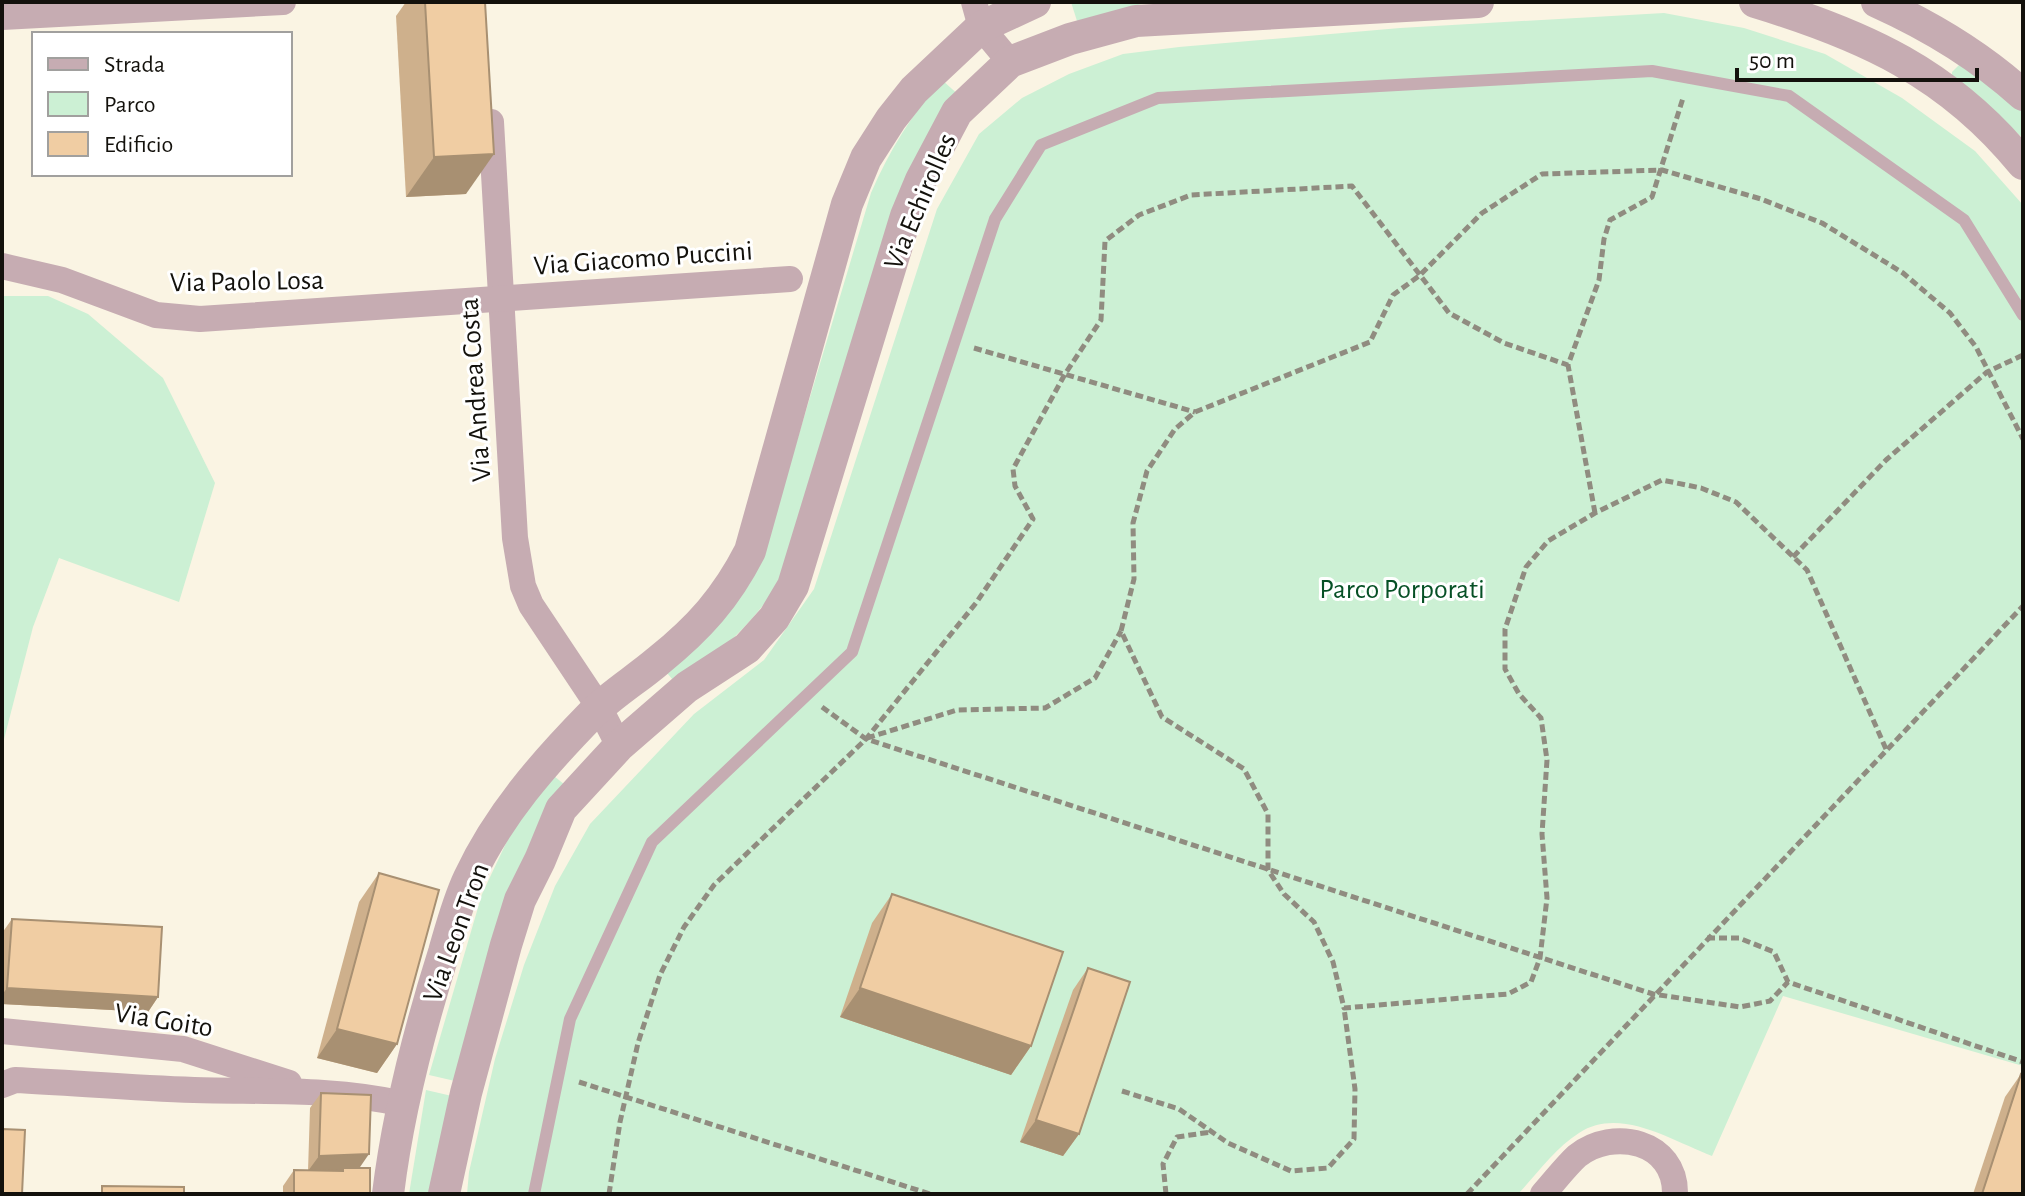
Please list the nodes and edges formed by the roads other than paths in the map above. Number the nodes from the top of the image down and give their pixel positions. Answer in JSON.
{"nodes":[{"id":1,"x":283,"y":2,"type":"edge"},
{"id":2,"x":1035,"y":2,"type":"edge"},
{"id":3,"x":1478,"y":2,"type":"edge"},
{"id":4,"x":1755,"y":2,"type":"edge"},
{"id":5,"x":1896,"y":6,"type":"edge"},
{"id":6,"x":978,"y":15,"type":"edge"},
{"id":7,"x":2,"y":17,"type":"edge"},
{"id":8,"x":1883,"y":51,"type":"junction"},
{"id":9,"x":1010,"y":62,"type":"junction"},
{"id":10,"x":489,"y":93,"type":"edge"},
{"id":11,"x":2023,"y":95,"type":"edge"},
{"id":12,"x":2023,"y":164,"type":"edge"},
{"id":13,"x":2,"y":266,"type":"edge"},
{"id":14,"x":790,"y":279,"type":"dead end"},
{"id":15,"x":501,"y":299,"type":"junction"},
{"id":16,"x":2023,"y":315,"type":"edge"},
{"id":17,"x":599,"y":707,"type":"junction"},
{"id":18,"x":619,"y":746,"type":"junction"},
{"id":19,"x":2,"y":1031,"type":"edge"},
{"id":20,"x":6,"y":1078,"type":"edge"},
{"id":21,"x":311,"y":1090,"type":"junction"},
{"id":22,"x":404,"y":1104,"type":"junction"},
{"id":23,"x":388,"y":1194,"type":"edge"},
{"id":24,"x":444,"y":1194,"type":"edge"},
{"id":25,"x":534,"y":1194,"type":"edge"},
{"id":26,"x":1543,"y":1194,"type":"edge"},
{"id":27,"x":1675,"y":1194,"type":"edge"}],
"edges":[{"from":1,"to":7,"type":"street"},
{"from":2,"to":6,"type":"street","name":"Via Echirolles"},
{"from":3,"to":9,"type":"street","name":"Via Echirolles"},
{"from":4,"to":8,"type":"street"},
{"from":5,"to":8,"type":"street"},
{"from":5,"to":11,"type":"street"},
{"from":6,"to":9,"type":"street"},
{"from":6,"to":17,"type":"street","name":"Via Echirolles"},
{"from":8,"to":12,"type":"street"},
{"from":9,"to":18,"type":"street","name":"Via Echirolles"},
{"from":10,"to":15,"type":"street","name":"Via Andrea Costa"},
{"from":13,"to":15,"type":"street","name":"Via Paolo Losa"},
{"from":14,"to":15,"type":"street","name":"Via Giacomo Puccini"},
{"from":15,"to":17,"type":"street","name":"Via Andrea Costa"},
{"from":16,"to":25,"type":"lane"},
{"from":17,"to":18,"type":"street","name":"Via Andrea Costa"},
{"from":17,"to":22,"type":"street","name":"Via Leon Tron"},
{"from":18,"to":24,"type":"street","name":"Via Leon Tron"},
{"from":19,"to":21,"type":"street","name":"Via Goito"},
{"from":20,"to":21,"type":"street","name":"Via Goito"},
{"from":21,"to":22,"type":"street","name":"Via Goito"},
{"from":22,"to":23,"type":"street","name":"Via Leon Tron"},
{"from":26,"to":27,"type":"street"}]}
